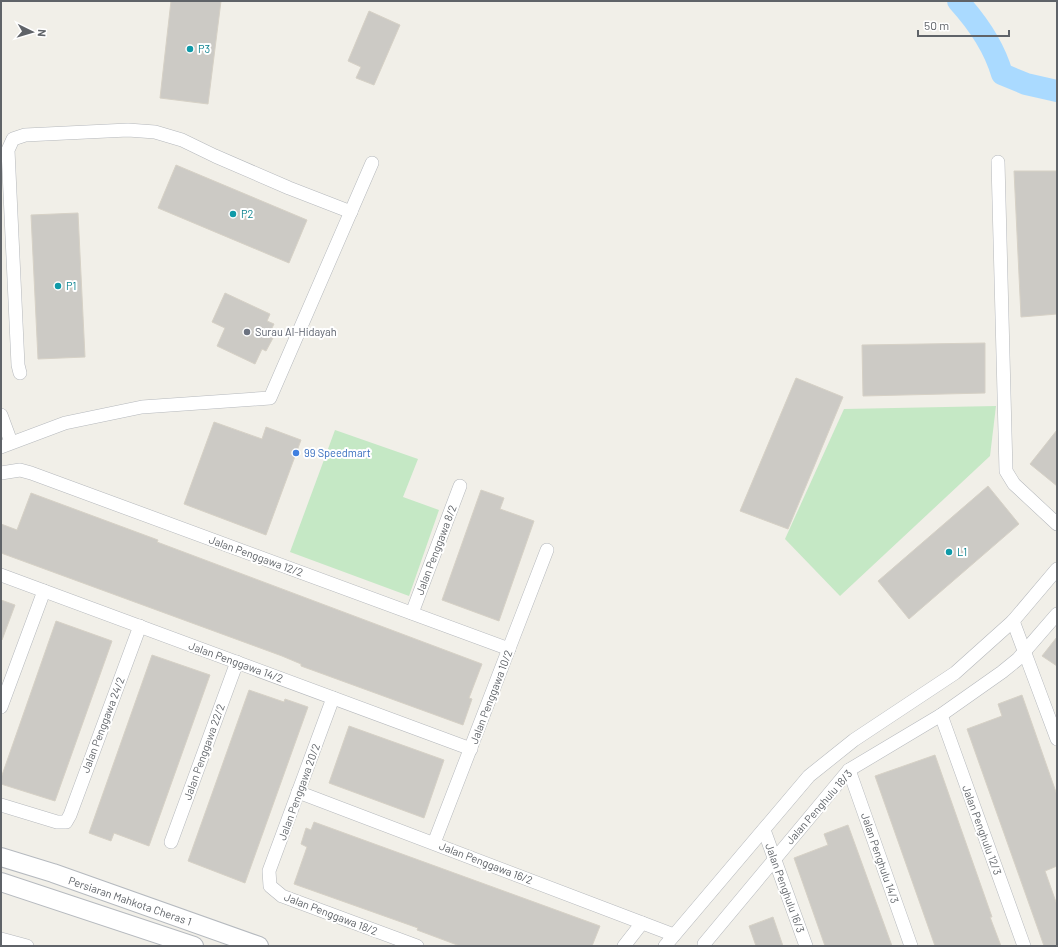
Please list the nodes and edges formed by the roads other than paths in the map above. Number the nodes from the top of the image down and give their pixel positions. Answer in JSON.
{"nodes":[{"id":1,"x":998,"y":162,"type":"dead end"},
{"id":2,"x":372,"y":163,"type":"dead end"},
{"id":3,"x":351,"y":212,"type":"junction"},
{"id":4,"x":20,"y":373,"type":"dead end"},
{"id":5,"x":1,"y":415,"type":"edge"},
{"id":6,"x":6,"y":444,"type":"edge"},
{"id":7,"x":1,"y":473,"type":"edge"},
{"id":8,"x":460,"y":486,"type":"dead end"},
{"id":9,"x":1057,"y":524,"type":"edge"},
{"id":10,"x":547,"y":550,"type":"dead end"},
{"id":11,"x":1057,"y":569,"type":"edge"},
{"id":12,"x":1,"y":575,"type":"edge"},
{"id":13,"x":44,"y":591,"type":"junction"},
{"id":14,"x":412,"y":613,"type":"junction"},
{"id":15,"x":1057,"y":614,"type":"edge"},
{"id":16,"x":1013,"y":621,"type":"junction"},
{"id":17,"x":140,"y":626,"type":"junction"},
{"id":18,"x":509,"y":649,"type":"junction"},
{"id":19,"x":1025,"y":651,"type":"junction"},
{"id":20,"x":237,"y":662,"type":"junction"},
{"id":21,"x":333,"y":698,"type":"junction"},
{"id":22,"x":1,"y":707,"type":"edge"},
{"id":23,"x":941,"y":715,"type":"junction"},
{"id":24,"x":1057,"y":739,"type":"edge"},
{"id":25,"x":471,"y":749,"type":"junction"},
{"id":26,"x":849,"y":770,"type":"junction"},
{"id":27,"x":298,"y":792,"type":"junction"},
{"id":28,"x":1,"y":805,"type":"edge"},
{"id":29,"x":764,"y":830,"type":"junction"},
{"id":30,"x":171,"y":842,"type":"dead end"},
{"id":31,"x":434,"y":843,"type":"junction"},
{"id":32,"x":1,"y":857,"type":"edge"},
{"id":33,"x":774,"y":859,"type":"junction"},
{"id":34,"x":1,"y":882,"type":"edge"},
{"id":35,"x":270,"y":886,"type":"joint"},
{"id":36,"x":642,"y":923,"type":"junction"},
{"id":37,"x":674,"y":935,"type":"junction"},
{"id":38,"x":1,"y":939,"type":"edge"},
{"id":39,"x":27,"y":946,"type":"edge"},
{"id":40,"x":194,"y":946,"type":"edge"},
{"id":41,"x":259,"y":946,"type":"edge"},
{"id":42,"x":417,"y":946,"type":"edge"},
{"id":43,"x":624,"y":946,"type":"edge"},
{"id":44,"x":665,"y":946,"type":"edge"},
{"id":45,"x":704,"y":946,"type":"edge"},
{"id":46,"x":806,"y":946,"type":"edge"},
{"id":47,"x":911,"y":946,"type":"edge"},
{"id":48,"x":1024,"y":946,"type":"edge"}],
"edges":[{"from":1,"to":9,"type":"street"},
{"from":2,"to":3,"type":"street"},
{"from":3,"to":4,"type":"street"},
{"from":3,"to":6,"type":"street"},
{"from":5,"to":6,"type":"street"},
{"from":7,"to":14,"type":"street","name":"Jalan Penggawa 12/2"},
{"from":8,"to":14,"type":"street","name":"Jalan Penggawa 8/2"},
{"from":10,"to":18,"type":"street","name":"Jalan Penggawa 10/2"},
{"from":11,"to":16,"type":"street"},
{"from":12,"to":13,"type":"street","name":"Jalan Penggawa 14/2"},
{"from":13,"to":17,"type":"street","name":"Jalan Penggawa 14/2"},
{"from":13,"to":22,"type":"street"},
{"from":14,"to":18,"type":"street","name":"Jalan Penggawa 12/2"},
{"from":15,"to":19,"type":"street","name":"Jalan Penghulu 18/3"},
{"from":16,"to":19,"type":"street"},
{"from":16,"to":29,"type":"street"},
{"from":17,"to":20,"type":"street","name":"Jalan Penggawa 14/2"},
{"from":17,"to":28,"type":"street","name":"Jalan Penggawa 24/2"},
{"from":18,"to":25,"type":"street","name":"Jalan Penggawa 10/2"},
{"from":19,"to":23,"type":"street","name":"Jalan Penghulu 18/3"},
{"from":19,"to":24,"type":"street"},
{"from":20,"to":21,"type":"street","name":"Jalan Penggawa 14/2"},
{"from":20,"to":30,"type":"street","name":"Jalan Penggawa 22/2"},
{"from":21,"to":25,"type":"street","name":"Jalan Penggawa 14/2"},
{"from":21,"to":27,"type":"street","name":"Jalan Penggawa 20/2"},
{"from":23,"to":26,"type":"street","name":"Jalan Penghulu 18/3"},
{"from":23,"to":48,"type":"street","name":"Jalan Penghulu 12/3"},
{"from":25,"to":31,"type":"street","name":"Jalan Penggawa 10/2"},
{"from":26,"to":33,"type":"street","name":"Jalan Penghulu 18/3"},
{"from":26,"to":47,"type":"street","name":"Jalan Penghulu 14/3"},
{"from":27,"to":31,"type":"street","name":"Jalan Penggawa 16/2"},
{"from":27,"to":35,"type":"street","name":"Jalan Penggawa 20/2"},
{"from":29,"to":33,"type":"street","name":"Jalan Penghulu 16/3"},
{"from":29,"to":37,"type":"street"},
{"from":31,"to":36,"type":"street","name":"Jalan Penggawa 16/2"},
{"from":32,"to":41,"type":"main road","name":"Persiaran Mahkota Cheras 1"},
{"from":33,"to":45,"type":"street","name":"Jalan Penghulu 18/3"},
{"from":33,"to":46,"type":"street","name":"Jalan Penghulu 16/3"},
{"from":34,"to":40,"type":"main road","name":"Persiaran Mahkota Cheras 1"},
{"from":35,"to":42,"type":"street","name":"Jalan Penggawa 18/2"},
{"from":36,"to":37,"type":"street","name":"Jalan Penggawa 16/2"},
{"from":36,"to":43,"type":"street"},
{"from":37,"to":44,"type":"street"},
{"from":38,"to":39,"type":"street"}]}
